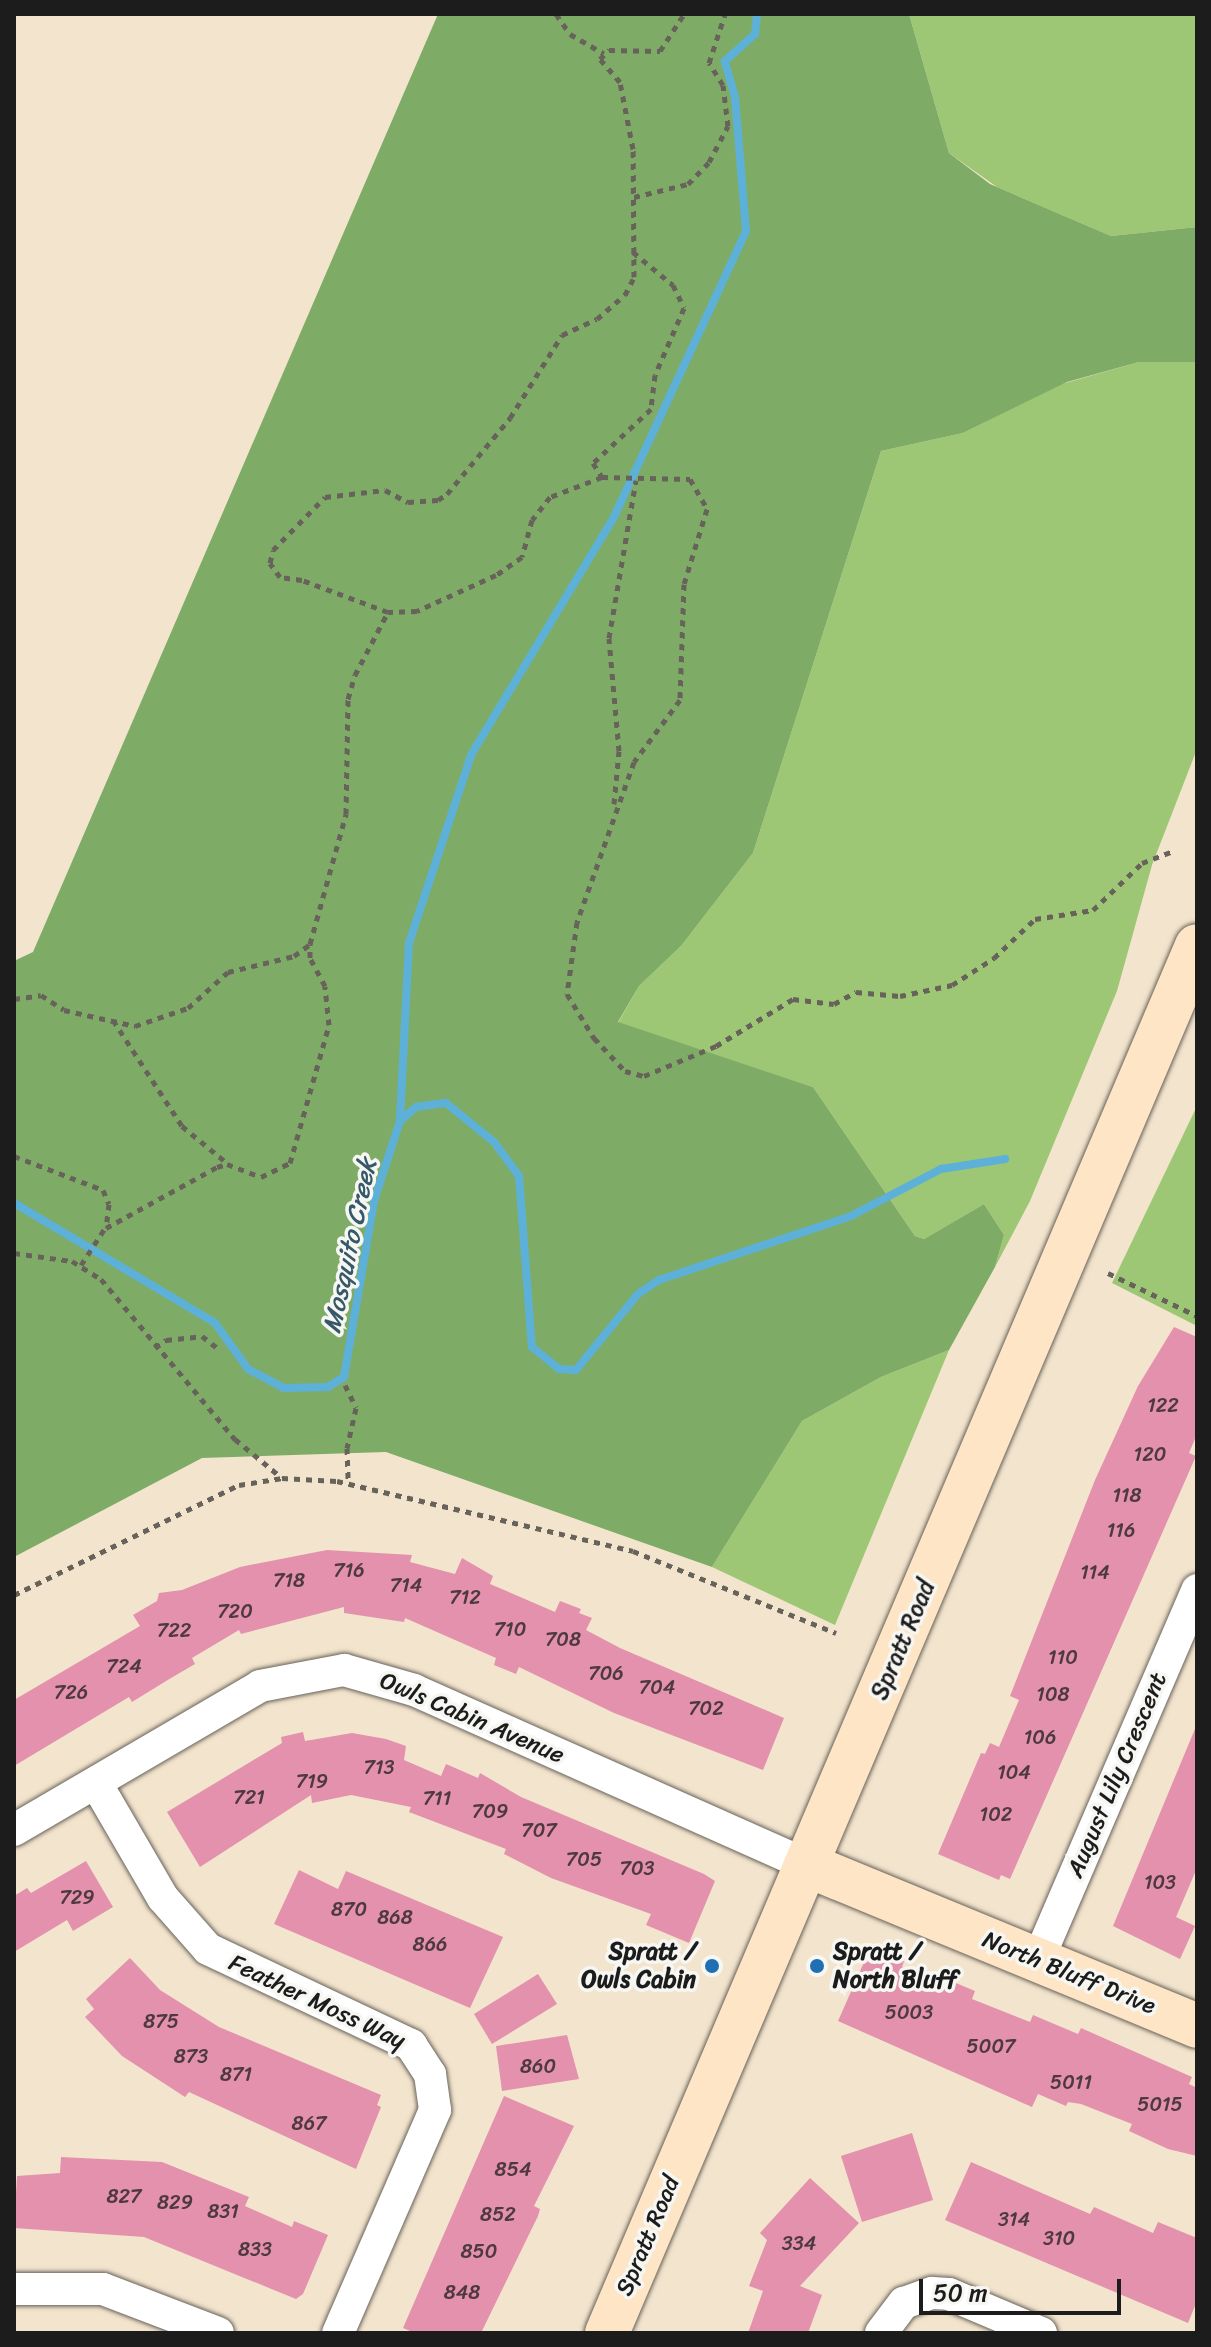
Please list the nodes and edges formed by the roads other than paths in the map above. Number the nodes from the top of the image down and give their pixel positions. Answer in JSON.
{"nodes":[{"id":1,"x":1197,"y":946,"type":"edge"},
{"id":2,"x":1197,"y":1590,"type":"edge"},
{"id":3,"x":96,"y":1783,"type":"junction"},
{"id":4,"x":14,"y":1830,"type":"edge"},
{"id":5,"x":807,"y":1865,"type":"junction"},
{"id":6,"x":1038,"y":1960,"type":"junction"},
{"id":7,"x":1197,"y":2026,"type":"edge"},
{"id":8,"x":14,"y":2289,"type":"edge"},
{"id":9,"x":218,"y":2333,"type":"edge"},
{"id":10,"x":338,"y":2333,"type":"edge"},
{"id":11,"x":607,"y":2333,"type":"edge"},
{"id":12,"x":881,"y":2333,"type":"edge"},
{"id":13,"x":1041,"y":2333,"type":"edge"}],
"edges":[{"from":1,"to":5,"type":"street","name":"Spratt Road"},
{"from":2,"to":6,"type":"street","name":"August Lily Crescent"},
{"from":3,"to":4,"type":"street","name":"Owls Cabin Avenue"},
{"from":3,"to":5,"type":"street","name":"Owls Cabin Avenue"},
{"from":3,"to":10,"type":"street","name":"Feather Moss Way"},
{"from":5,"to":6,"type":"street","name":"North Bluff Drive"},
{"from":5,"to":11,"type":"street","name":"Spratt Road"},
{"from":6,"to":7,"type":"street","name":"North Bluff Drive"},
{"from":8,"to":9,"type":"street"},
{"from":12,"to":13,"type":"street"}]}
